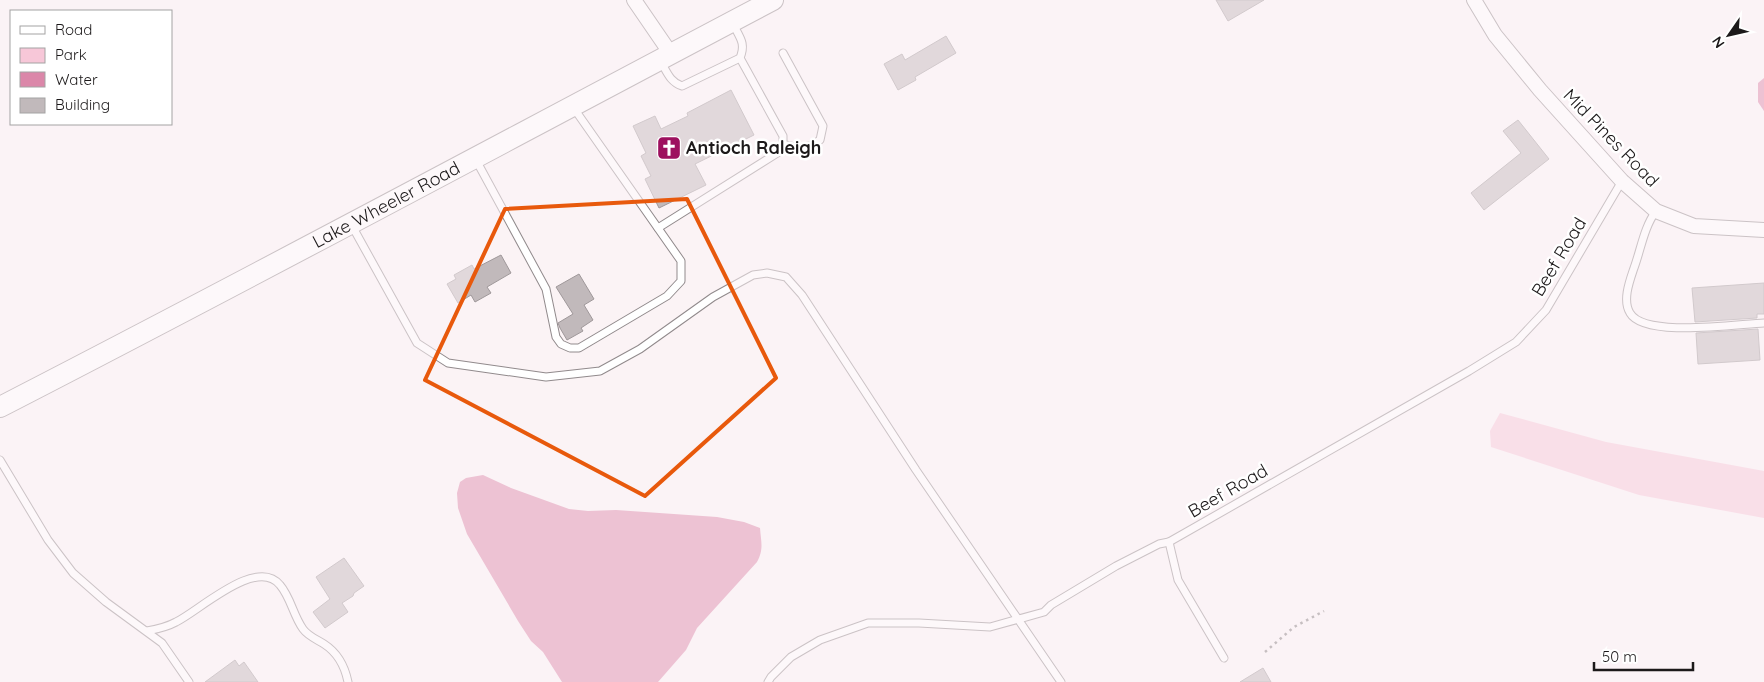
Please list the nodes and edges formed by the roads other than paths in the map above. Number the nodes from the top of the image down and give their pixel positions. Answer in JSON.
{"nodes":[{"id":1,"x":634,"y":0,"type":"edge"},
{"id":2,"x":773,"y":0,"type":"edge"},
{"id":3,"x":1474,"y":0,"type":"edge"},
{"id":4,"x":732,"y":22,"type":"junction"},
{"id":5,"x":783,"y":54,"type":"dead end"},
{"id":6,"x":665,"y":57,"type":"junction"},
{"id":7,"x":740,"y":58,"type":"junction"},
{"id":8,"x":572,"y":106,"type":"junction"},
{"id":9,"x":783,"y":144,"type":"junction"},
{"id":10,"x":474,"y":158,"type":"junction"},
{"id":11,"x":1622,"y":181,"type":"junction"},
{"id":12,"x":1656,"y":211,"type":"junction"},
{"id":13,"x":350,"y":224,"type":"junction"},
{"id":14,"x":658,"y":228,"type":"junction"},
{"id":15,"x":1764,"y":230,"type":"edge"},
{"id":16,"x":1764,"y":323,"type":"edge"},
{"id":17,"x":0,"y":407,"type":"edge"},
{"id":18,"x":0,"y":460,"type":"edge"},
{"id":19,"x":1169,"y":542,"type":"junction"},
{"id":20,"x":1019,"y":620,"type":"junction"},
{"id":21,"x":147,"y":631,"type":"junction"},
{"id":22,"x":1224,"y":658,"type":"dead end"},
{"id":23,"x":189,"y":682,"type":"edge"},
{"id":24,"x":348,"y":682,"type":"edge"},
{"id":25,"x":768,"y":682,"type":"edge"},
{"id":26,"x":1061,"y":682,"type":"edge"}],
"edges":[{"from":1,"to":6,"type":"street"},
{"from":2,"to":4,"type":"street","name":"Lake Wheeler Road"},
{"from":3,"to":11,"type":"street","name":"Mid Pines Road"},
{"from":4,"to":6,"type":"street","name":"Lake Wheeler Road"},
{"from":4,"to":7,"type":"lane"},
{"from":5,"to":9,"type":"lane"},
{"from":6,"to":7,"type":"lane"},
{"from":6,"to":8,"type":"street","name":"Lake Wheeler Road"},
{"from":7,"to":9,"type":"lane"},
{"from":8,"to":10,"type":"street","name":"Lake Wheeler Road"},
{"from":8,"to":14,"type":"lane"},
{"from":9,"to":14,"type":"lane"},
{"from":10,"to":13,"type":"street","name":"Lake Wheeler Road"},
{"from":10,"to":14,"type":"lane"},
{"from":11,"to":12,"type":"street","name":"Mid Pines Road"},
{"from":11,"to":19,"type":"lane","name":"Beef Road"},
{"from":12,"to":15,"type":"street","name":"Mid Pines Road"},
{"from":12,"to":16,"type":"lane"},
{"from":13,"to":17,"type":"street","name":"Lake Wheeler Road"},
{"from":13,"to":20,"type":"lane"},
{"from":18,"to":21,"type":"lane"},
{"from":19,"to":20,"type":"lane","name":"Beef Road"},
{"from":19,"to":22,"type":"lane"},
{"from":20,"to":25,"type":"lane","name":"Beef Road"},
{"from":20,"to":26,"type":"lane"},
{"from":21,"to":23,"type":"lane"},
{"from":21,"to":24,"type":"lane"}]}
